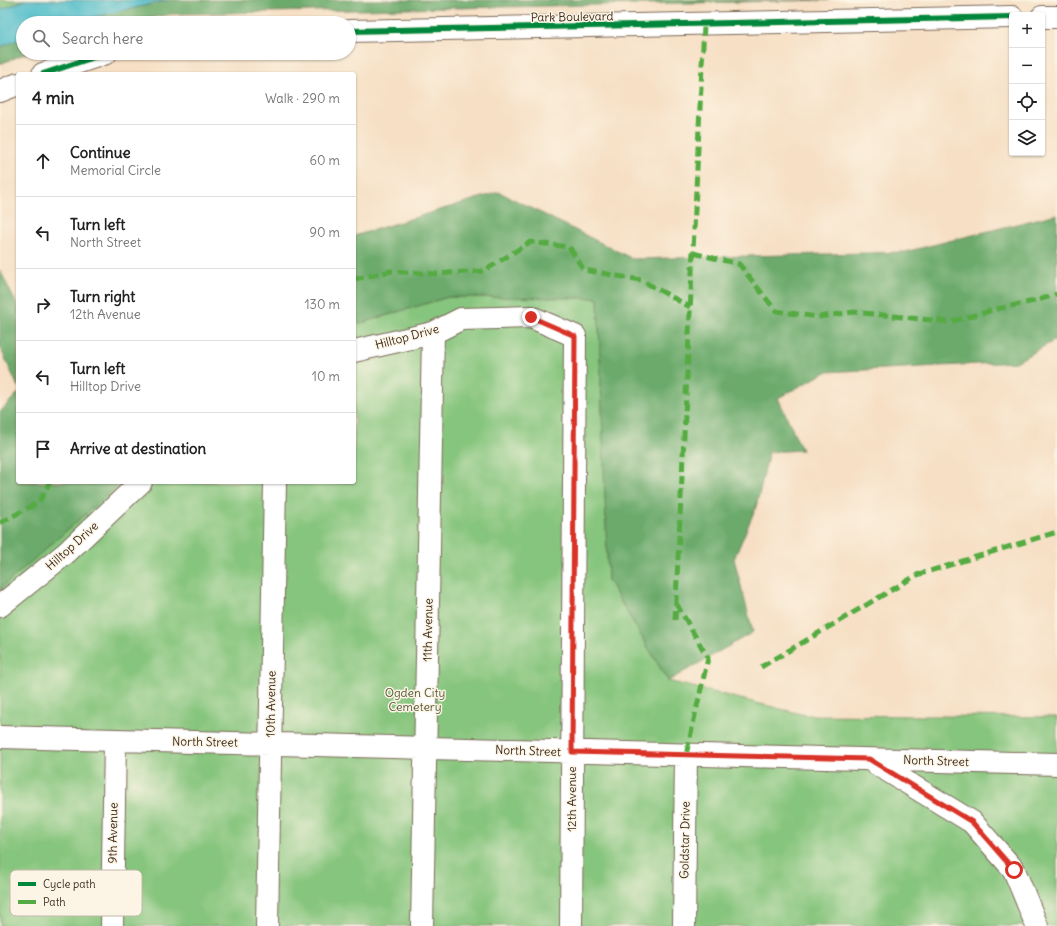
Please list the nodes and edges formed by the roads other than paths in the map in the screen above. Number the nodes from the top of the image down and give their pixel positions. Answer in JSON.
{"nodes":[{"id":1,"x":1009,"y":17,"type":"edge"},
{"id":2,"x":1045,"y":17,"type":"edge"},
{"id":3,"x":1057,"y":17,"type":"edge"},
{"id":4,"x":356,"y":31,"type":"edge"},
{"id":5,"x":85,"y":60,"type":"edge"},
{"id":6,"x":49,"y":72,"type":"edge"},
{"id":7,"x":16,"y":85,"type":"edge"},
{"id":8,"x":0,"y":91,"type":"edge"},
{"id":9,"x":433,"y":333,"type":"junction"},
{"id":10,"x":575,"y":336,"type":"joint"},
{"id":11,"x":356,"y":351,"type":"edge"},
{"id":12,"x":139,"y":484,"type":"edge"},
{"id":13,"x":275,"y":484,"type":"edge"},
{"id":14,"x":0,"y":606,"type":"edge"},
{"id":15,"x":0,"y":737,"type":"edge"},
{"id":16,"x":115,"y":740,"type":"junction"},
{"id":17,"x":270,"y":744,"type":"junction"},
{"id":18,"x":425,"y":748,"type":"junction"},
{"id":19,"x":572,"y":752,"type":"junction"},
{"id":20,"x":686,"y":754,"type":"junction"},
{"id":21,"x":869,"y":759,"type":"junction"},
{"id":22,"x":1057,"y":764,"type":"edge"},
{"id":23,"x":113,"y":870,"type":"edge"},
{"id":24,"x":112,"y":916,"type":"edge"},
{"id":25,"x":112,"y":926,"type":"edge"},
{"id":26,"x":267,"y":926,"type":"edge"},
{"id":27,"x":422,"y":926,"type":"edge"},
{"id":28,"x":571,"y":926,"type":"edge"},
{"id":29,"x":684,"y":926,"type":"edge"},
{"id":30,"x":1037,"y":926,"type":"edge"}],
"edges":[{"from":1,"to":4,"type":"street","name":"Park Boulevard"},
{"from":2,"to":3,"type":"street"},
{"from":5,"to":6,"type":"street"},
{"from":7,"to":8,"type":"street"},
{"from":9,"to":10,"type":"street","name":"Hilltop Drive"},
{"from":9,"to":11,"type":"street","name":"Hilltop Drive"},
{"from":9,"to":18,"type":"street","name":"11th Avenue"},
{"from":10,"to":19,"type":"street","name":"12th Avenue"},
{"from":12,"to":14,"type":"street","name":"Hilltop Drive"},
{"from":13,"to":17,"type":"street","name":"10th Avenue"},
{"from":15,"to":16,"type":"street","name":"North Street"},
{"from":16,"to":17,"type":"street","name":"North Street"},
{"from":16,"to":23,"type":"street","name":"9th Avenue"},
{"from":17,"to":18,"type":"street","name":"North Street"},
{"from":17,"to":26,"type":"street","name":"10th Avenue"},
{"from":18,"to":19,"type":"street","name":"North Street"},
{"from":18,"to":27,"type":"street","name":"11th Avenue"},
{"from":19,"to":20,"type":"street","name":"North Street"},
{"from":19,"to":28,"type":"street","name":"12th Avenue"},
{"from":20,"to":21,"type":"street","name":"North Street"},
{"from":20,"to":29,"type":"street","name":"Goldstar Drive"},
{"from":21,"to":22,"type":"street","name":"North Street"},
{"from":21,"to":30,"type":"street"},
{"from":24,"to":25,"type":"street","name":"9th Avenue"}]}
